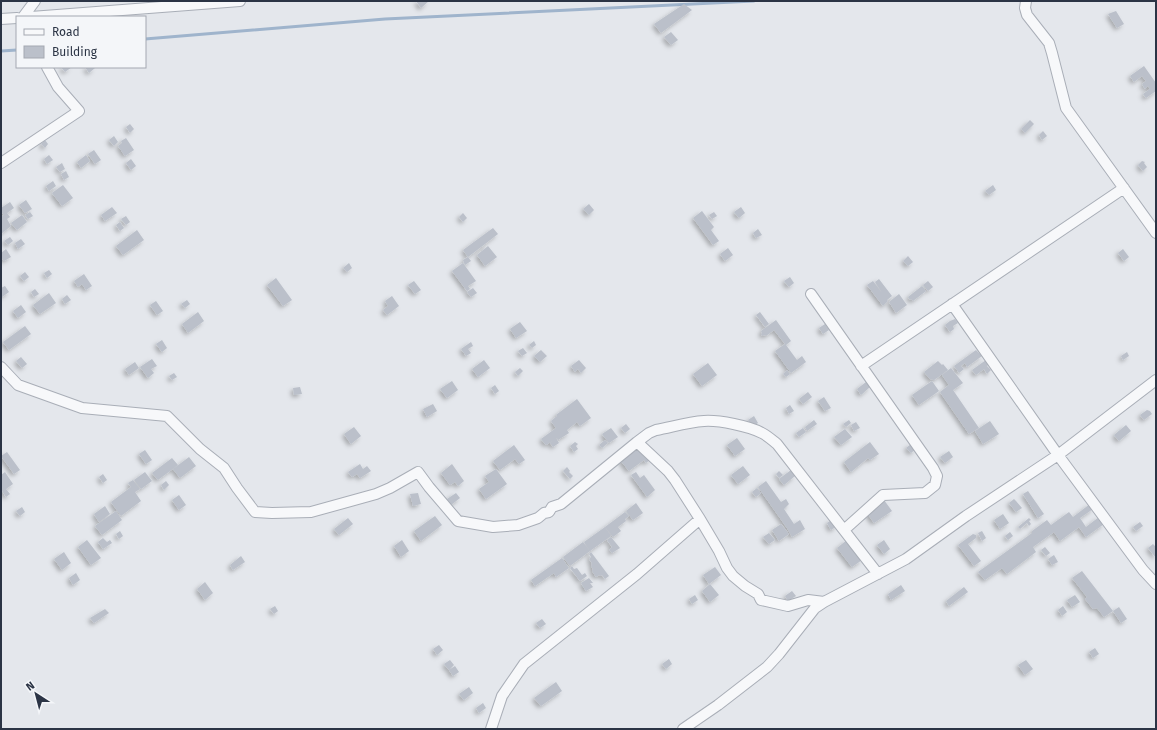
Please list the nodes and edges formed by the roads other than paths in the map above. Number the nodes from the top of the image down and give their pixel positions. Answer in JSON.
{"nodes":[{"id":1,"x":35,"y":1,"type":"edge"},
{"id":2,"x":240,"y":1,"type":"edge"},
{"id":3,"x":1026,"y":1,"type":"edge"},
{"id":4,"x":24,"y":16,"type":"edge"},
{"id":5,"x":44,"y":16,"type":"edge"},
{"id":6,"x":16,"y":18,"type":"edge"},
{"id":7,"x":1,"y":19,"type":"edge"},
{"id":8,"x":48,"y":68,"type":"edge"},
{"id":9,"x":1,"y":163,"type":"edge"},
{"id":10,"x":1124,"y":188,"type":"junction"},
{"id":11,"x":1156,"y":233,"type":"edge"},
{"id":12,"x":810,"y":294,"type":"dead end"},
{"id":13,"x":952,"y":304,"type":"junction"},
{"id":14,"x":861,"y":366,"type":"junction"},
{"id":15,"x":1,"y":367,"type":"edge"},
{"id":16,"x":1156,"y":380,"type":"edge"},
{"id":17,"x":637,"y":442,"type":"junction"},
{"id":18,"x":1058,"y":455,"type":"junction"},
{"id":19,"x":700,"y":519,"type":"junction"},
{"id":20,"x":844,"y":530,"type":"junction"},
{"id":21,"x":878,"y":574,"type":"junction"},
{"id":22,"x":1156,"y":584,"type":"edge"},
{"id":23,"x":824,"y":602,"type":"junction"},
{"id":24,"x":491,"y":729,"type":"edge"},
{"id":25,"x":683,"y":729,"type":"edge"}],
"edges":[{"from":1,"to":4,"type":"street"},
{"from":2,"to":5,"type":"street"},
{"from":3,"to":10,"type":"street"},
{"from":6,"to":7,"type":"street"},
{"from":8,"to":9,"type":"street"},
{"from":10,"to":11,"type":"street"},
{"from":10,"to":13,"type":"street"},
{"from":12,"to":14,"type":"street"},
{"from":13,"to":14,"type":"street"},
{"from":13,"to":18,"type":"street"},
{"from":14,"to":20,"type":"street"},
{"from":15,"to":17,"type":"street"},
{"from":16,"to":18,"type":"street"},
{"from":17,"to":19,"type":"street"},
{"from":17,"to":20,"type":"street"},
{"from":18,"to":21,"type":"street"},
{"from":18,"to":22,"type":"street"},
{"from":19,"to":23,"type":"street"},
{"from":19,"to":24,"type":"street"},
{"from":20,"to":21,"type":"street"},
{"from":21,"to":23,"type":"street"},
{"from":23,"to":25,"type":"street"}]}
